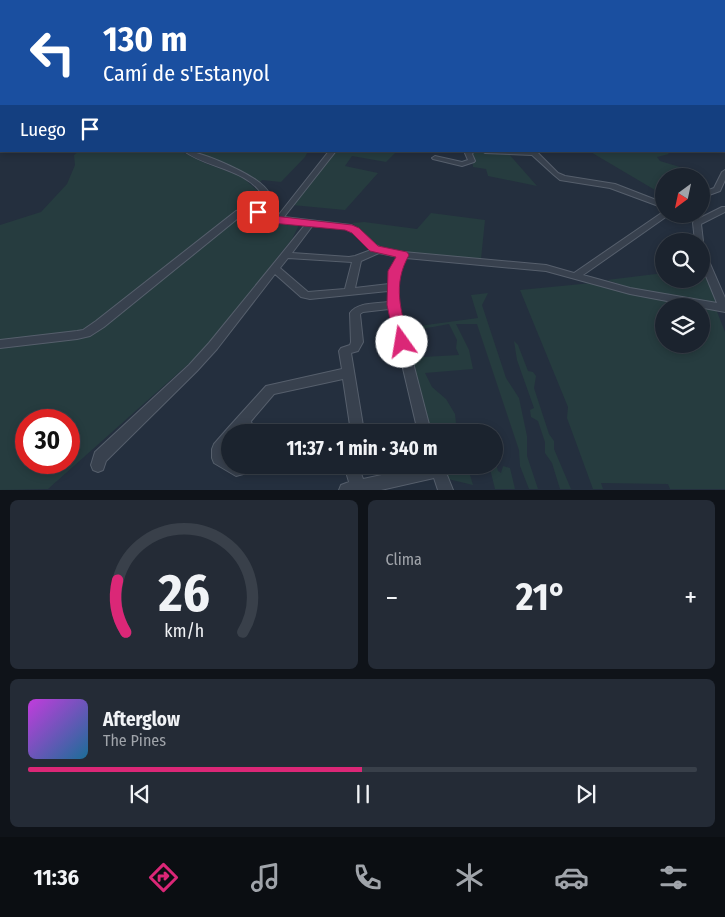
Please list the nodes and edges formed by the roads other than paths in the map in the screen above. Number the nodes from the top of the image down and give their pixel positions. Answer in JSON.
{"nodes":[{"id":1,"x":189,"y":152,"type":"edge"},
{"id":2,"x":332,"y":152,"type":"edge"},
{"id":3,"x":470,"y":152,"type":"edge"},
{"id":4,"x":533,"y":152,"type":"edge"},
{"id":5,"x":435,"y":158,"type":"dead end"},
{"id":6,"x":725,"y":172,"type":"edge"},
{"id":7,"x":722,"y":187,"type":"edge"},
{"id":8,"x":710,"y":192,"type":"edge"},
{"id":9,"x":655,"y":203,"type":"edge"},
{"id":10,"x":256,"y":209,"type":"junction"},
{"id":11,"x":725,"y":209,"type":"edge"},
{"id":12,"x":278,"y":220,"type":"junction"},
{"id":13,"x":311,"y":222,"type":"junction"},
{"id":14,"x":655,"y":222,"type":"edge"},
{"id":15,"x":698,"y":233,"type":"edge"},
{"id":16,"x":378,"y":250,"type":"junction"},
{"id":17,"x":287,"y":255,"type":"junction"},
{"id":18,"x":403,"y":255,"type":"junction"},
{"id":19,"x":356,"y":259,"type":"junction"},
{"id":20,"x":276,"y":269,"type":"junction"},
{"id":21,"x":710,"y":274,"type":"edge"},
{"id":22,"x":577,"y":275,"type":"junction"},
{"id":23,"x":394,"y":287,"type":"junction"},
{"id":24,"x":349,"y":292,"type":"junction"},
{"id":25,"x":393,"y":305,"type":"junction"},
{"id":26,"x":724,"y":308,"type":"edge"},
{"id":27,"x":0,"y":344,"type":"edge"},
{"id":28,"x":348,"y":373,"type":"junction"},
{"id":29,"x":247,"y":424,"type":"edge"},
{"id":30,"x":357,"y":424,"type":"edge"},
{"id":31,"x":423,"y":424,"type":"edge"},
{"id":32,"x":221,"y":446,"type":"edge"},
{"id":33,"x":221,"y":459,"type":"edge"},
{"id":34,"x":98,"y":465,"type":"dead end"},
{"id":35,"x":351,"y":474,"type":"edge"},
{"id":36,"x":408,"y":474,"type":"edge"},
{"id":37,"x":439,"y":474,"type":"edge"},
{"id":38,"x":352,"y":488,"type":"edge"},
{"id":39,"x":446,"y":490,"type":"edge"}],
"edges":[{"from":1,"to":10,"type":"street"},
{"from":2,"to":12,"type":"street"},
{"from":3,"to":5,"type":"street"},
{"from":4,"to":9,"type":"street"},
{"from":6,"to":7,"type":"street"},
{"from":7,"to":8,"type":"street"},
{"from":10,"to":12,"type":"street"},
{"from":10,"to":27,"type":"street"},
{"from":11,"to":15,"type":"street"},
{"from":12,"to":13,"type":"street"},
{"from":13,"to":16,"type":"street"},
{"from":13,"to":17,"type":"street"},
{"from":14,"to":22,"type":"street"},
{"from":16,"to":18,"type":"street"},
{"from":16,"to":19,"type":"street"},
{"from":17,"to":19,"type":"street"},
{"from":17,"to":20,"type":"street"},
{"from":18,"to":22,"type":"street"},
{"from":18,"to":23,"type":"street"},
{"from":19,"to":24,"type":"street"},
{"from":20,"to":24,"type":"street"},
{"from":20,"to":34,"type":"street"},
{"from":21,"to":26,"type":"street"},
{"from":22,"to":26,"type":"street"},
{"from":23,"to":24,"type":"street"},
{"from":23,"to":25,"type":"street"},
{"from":25,"to":28,"type":"street"},
{"from":25,"to":31,"type":"street"},
{"from":28,"to":29,"type":"street"},
{"from":28,"to":30,"type":"street"},
{"from":32,"to":33,"type":"street"},
{"from":35,"to":38,"type":"street"},
{"from":36,"to":38,"type":"street"},
{"from":37,"to":39,"type":"street"}]}
